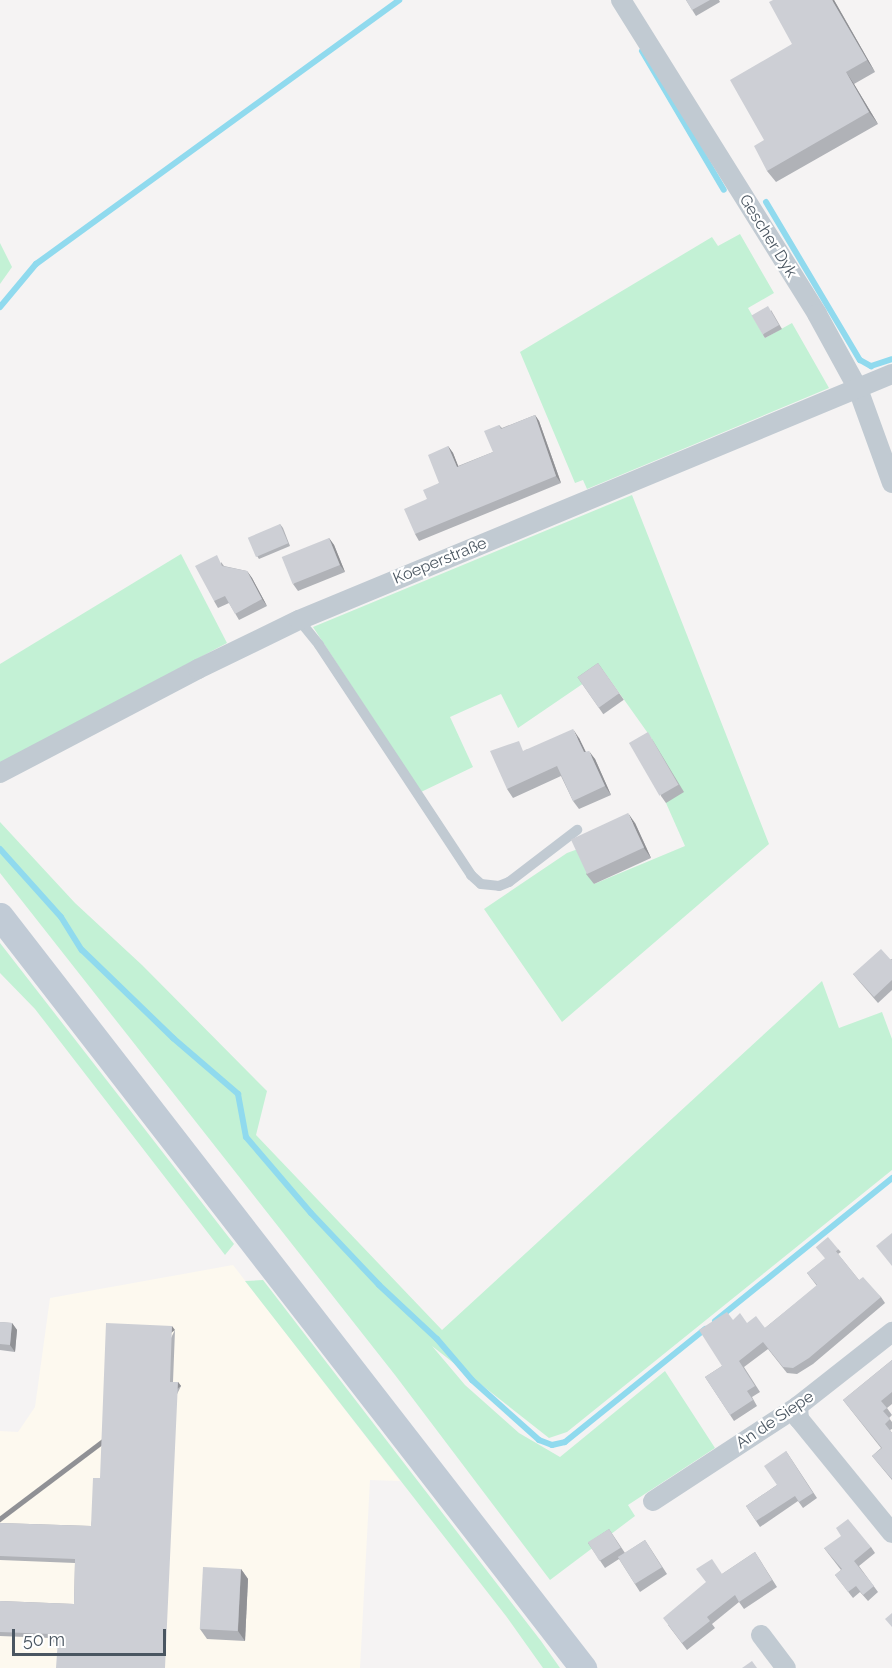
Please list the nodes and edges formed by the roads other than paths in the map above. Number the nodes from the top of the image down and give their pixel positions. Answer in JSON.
{"nodes":[{"id":1,"x":621,"y":0,"type":"edge"},
{"id":2,"x":892,"y":374,"type":"edge"},
{"id":3,"x":858,"y":389,"type":"junction"},
{"id":4,"x":892,"y":483,"type":"edge"},
{"id":5,"x":299,"y":620,"type":"junction"},
{"id":6,"x":0,"y":773,"type":"edge"},
{"id":7,"x":577,"y":830,"type":"dead end"},
{"id":8,"x":0,"y":916,"type":"edge"},
{"id":9,"x":892,"y":1332,"type":"edge"},
{"id":10,"x":798,"y":1406,"type":"junction"},
{"id":11,"x":653,"y":1501,"type":"dead end"},
{"id":12,"x":892,"y":1533,"type":"edge"},
{"id":13,"x":761,"y":1635,"type":"dead end"},
{"id":14,"x":583,"y":1668,"type":"edge"},
{"id":15,"x":786,"y":1668,"type":"edge"}],
"edges":[{"from":1,"to":3,"type":"street","name":"Gescher Dyk"},
{"from":2,"to":3,"type":"street","name":"Koeperstraße"},
{"from":3,"to":4,"type":"street","name":"Gescher Dyk"},
{"from":3,"to":5,"type":"street","name":"Koeperstraße"},
{"from":5,"to":6,"type":"street","name":"Koeperstraße"},
{"from":5,"to":7,"type":"lane"},
{"from":8,"to":14,"type":"main road"},
{"from":9,"to":10,"type":"street","name":"An de Siepe"},
{"from":10,"to":11,"type":"street","name":"An de Siepe"},
{"from":10,"to":12,"type":"street"},
{"from":13,"to":15,"type":"street"}]}
